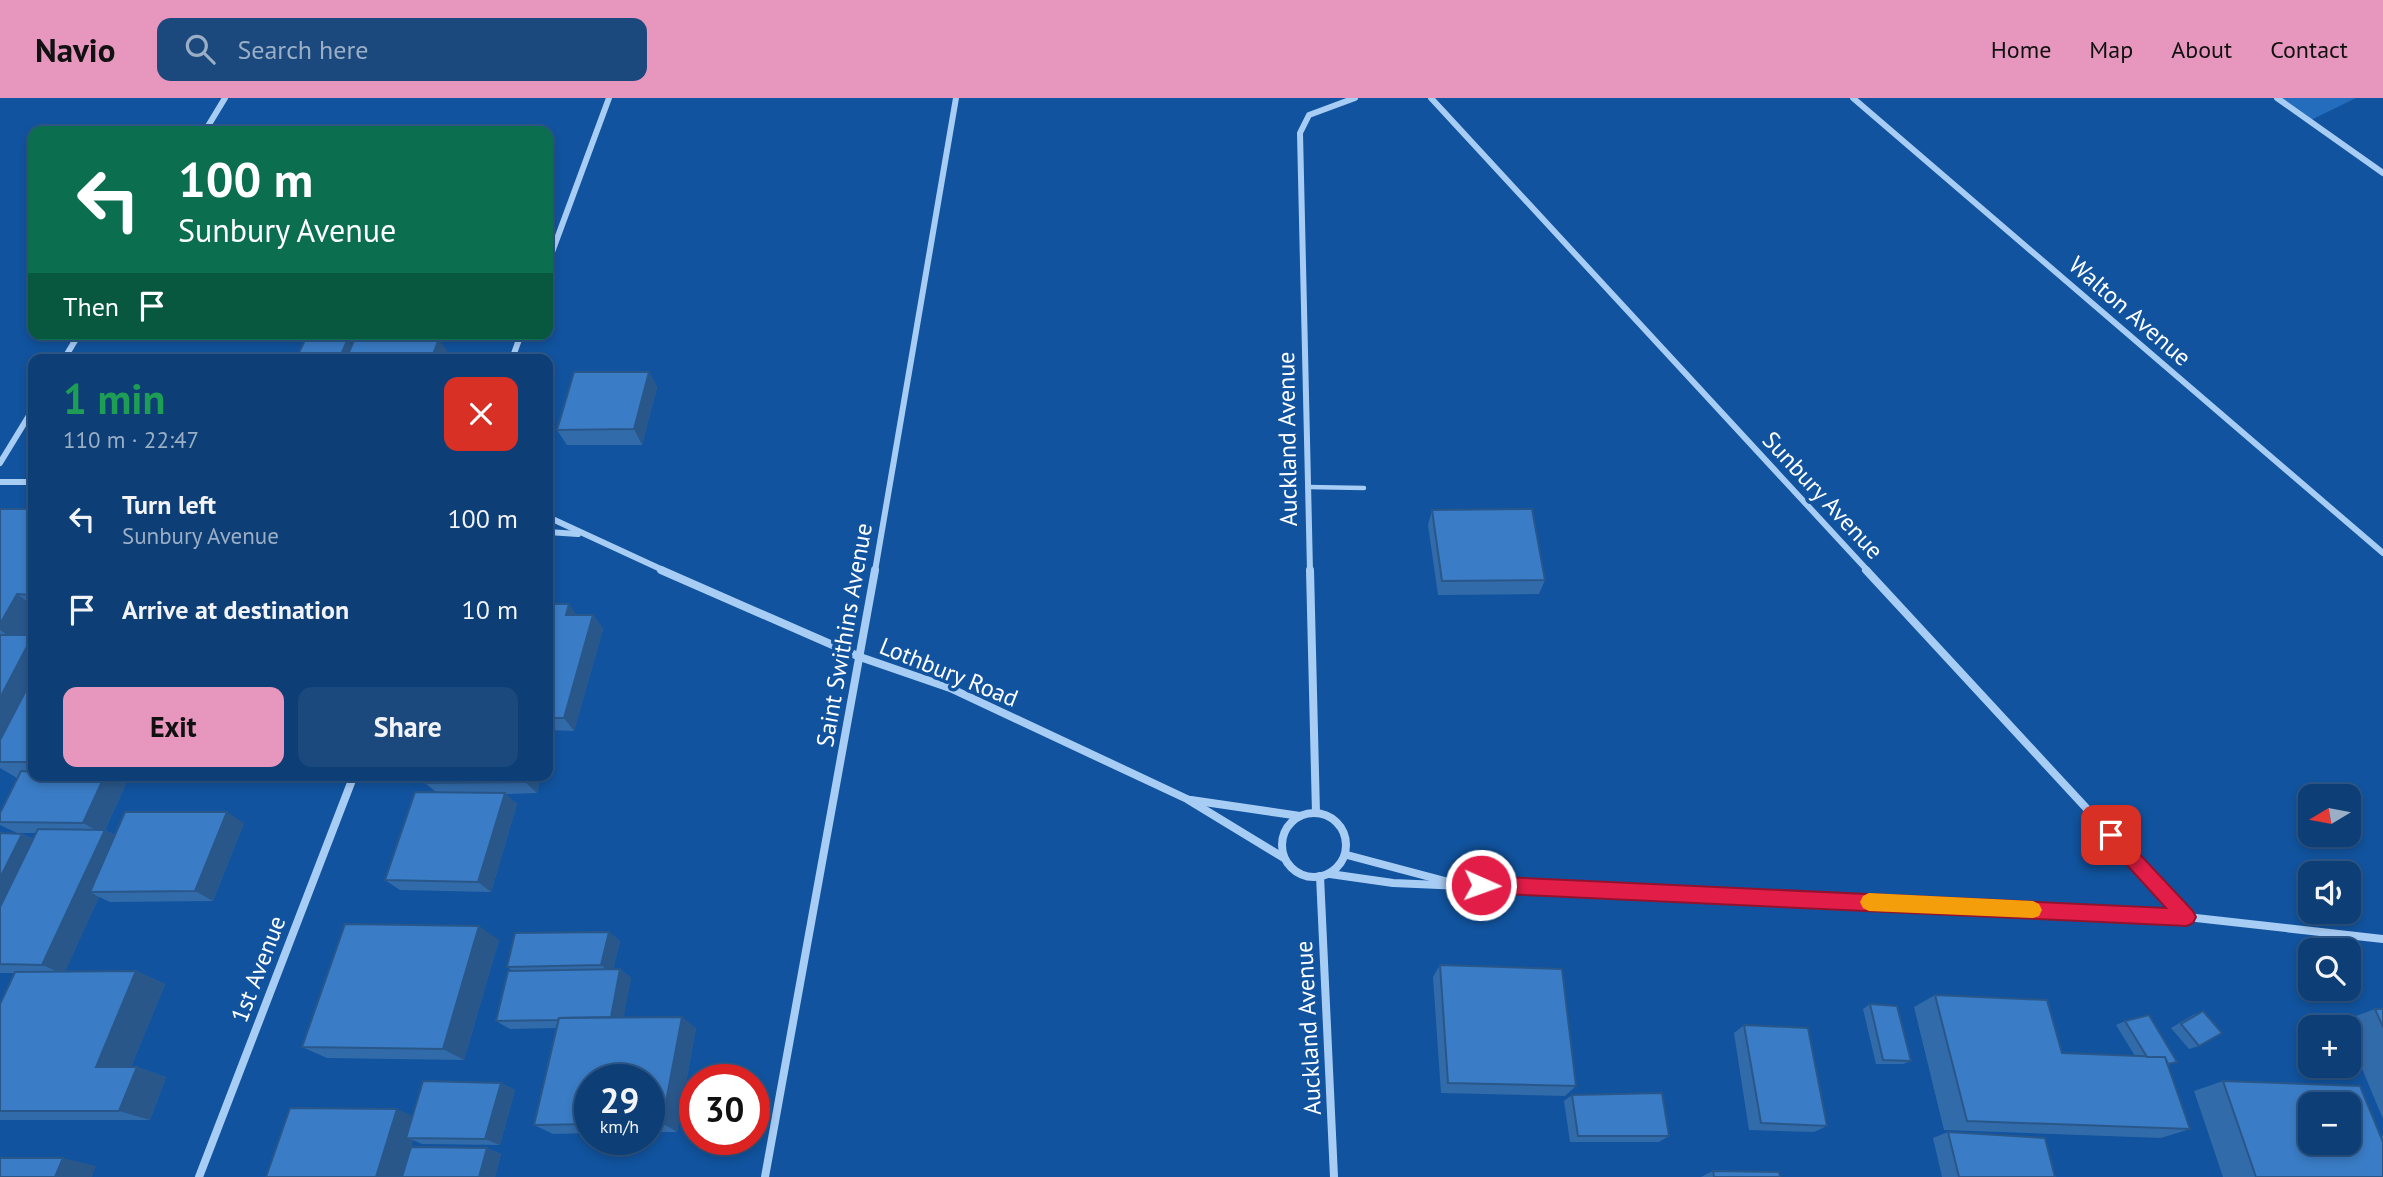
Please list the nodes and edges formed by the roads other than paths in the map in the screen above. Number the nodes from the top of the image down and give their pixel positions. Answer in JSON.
{"nodes":[{"id":1,"x":225,"y":98,"type":"edge"},
{"id":2,"x":609,"y":98,"type":"edge"},
{"id":3,"x":956,"y":98,"type":"edge"},
{"id":4,"x":1355,"y":98,"type":"edge"},
{"id":5,"x":1432,"y":98,"type":"edge"},
{"id":6,"x":1853,"y":98,"type":"edge"},
{"id":7,"x":2277,"y":98,"type":"edge"},
{"id":8,"x":208,"y":126,"type":"edge"},
{"id":9,"x":2383,"y":173,"type":"edge"},
{"id":10,"x":553,"y":249,"type":"edge"},
{"id":11,"x":28,"y":417,"type":"edge"},
{"id":12,"x":0,"y":463,"type":"edge"},
{"id":13,"x":0,"y":482,"type":"edge"},
{"id":14,"x":28,"y":482,"type":"edge"},
{"id":15,"x":1308,"y":486,"type":"junction"},
{"id":16,"x":1364,"y":488,"type":"dead end"},
{"id":17,"x":553,"y":520,"type":"edge"},
{"id":18,"x":553,"y":531,"type":"edge"},
{"id":19,"x":579,"y":534,"type":"junction"},
{"id":20,"x":2383,"y":552,"type":"edge"},
{"id":21,"x":860,"y":657,"type":"junction"},
{"id":22,"x":352,"y":781,"type":"edge"},
{"id":23,"x":1187,"y":799,"type":"junction"},
{"id":24,"x":1316,"y":813,"type":"junction"},
{"id":25,"x":1300,"y":816,"type":"junction"},
{"id":26,"x":1347,"y":855,"type":"junction"},
{"id":27,"x":1284,"y":858,"type":"junction"},
{"id":28,"x":1330,"y":874,"type":"junction"},
{"id":29,"x":1320,"y":876,"type":"junction"},
{"id":30,"x":1456,"y":883,"type":"junction"},
{"id":31,"x":2187,"y":917,"type":"junction"},
{"id":32,"x":2383,"y":939,"type":"edge"},
{"id":33,"x":199,"y":1177,"type":"edge"},
{"id":34,"x":765,"y":1177,"type":"edge"},
{"id":35,"x":1334,"y":1177,"type":"edge"}],
"edges":[{"from":1,"to":8,"type":"street"},
{"from":2,"to":10,"type":"street"},
{"from":3,"to":21,"type":"street","name":"Saint Swithins Avenue"},
{"from":4,"to":15,"type":"street","name":"Auckland Avenue"},
{"from":5,"to":31,"type":"street","name":"Sunbury Avenue"},
{"from":6,"to":20,"type":"street","name":"Walton Avenue"},
{"from":7,"to":9,"type":"street"},
{"from":11,"to":12,"type":"street"},
{"from":13,"to":14,"type":"street"},
{"from":15,"to":16,"type":"lane"},
{"from":15,"to":24,"type":"street","name":"Auckland Avenue"},
{"from":17,"to":19,"type":"street","name":"Lothbury Road"},
{"from":18,"to":19,"type":"street","name":"Lothbury Road"},
{"from":19,"to":21,"type":"street","name":"Lothbury Road"},
{"from":21,"to":23,"type":"street","name":"Lothbury Road"},
{"from":21,"to":34,"type":"street","name":"Saint Swithins Avenue"},
{"from":22,"to":33,"type":"street","name":"1st Avenue"},
{"from":23,"to":25,"type":"street","name":"Lothbury Road"},
{"from":23,"to":27,"type":"street","name":"Lothbury Road"},
{"from":24,"to":25,"type":"street"},
{"from":24,"to":26,"type":"street"},
{"from":25,"to":27,"type":"street"},
{"from":26,"to":28,"type":"street"},
{"from":26,"to":30,"type":"street"},
{"from":27,"to":29,"type":"street"},
{"from":28,"to":29,"type":"street"},
{"from":28,"to":30,"type":"street"},
{"from":29,"to":35,"type":"street","name":"Auckland Avenue"},
{"from":30,"to":31,"type":"street"},
{"from":31,"to":32,"type":"street"}]}
